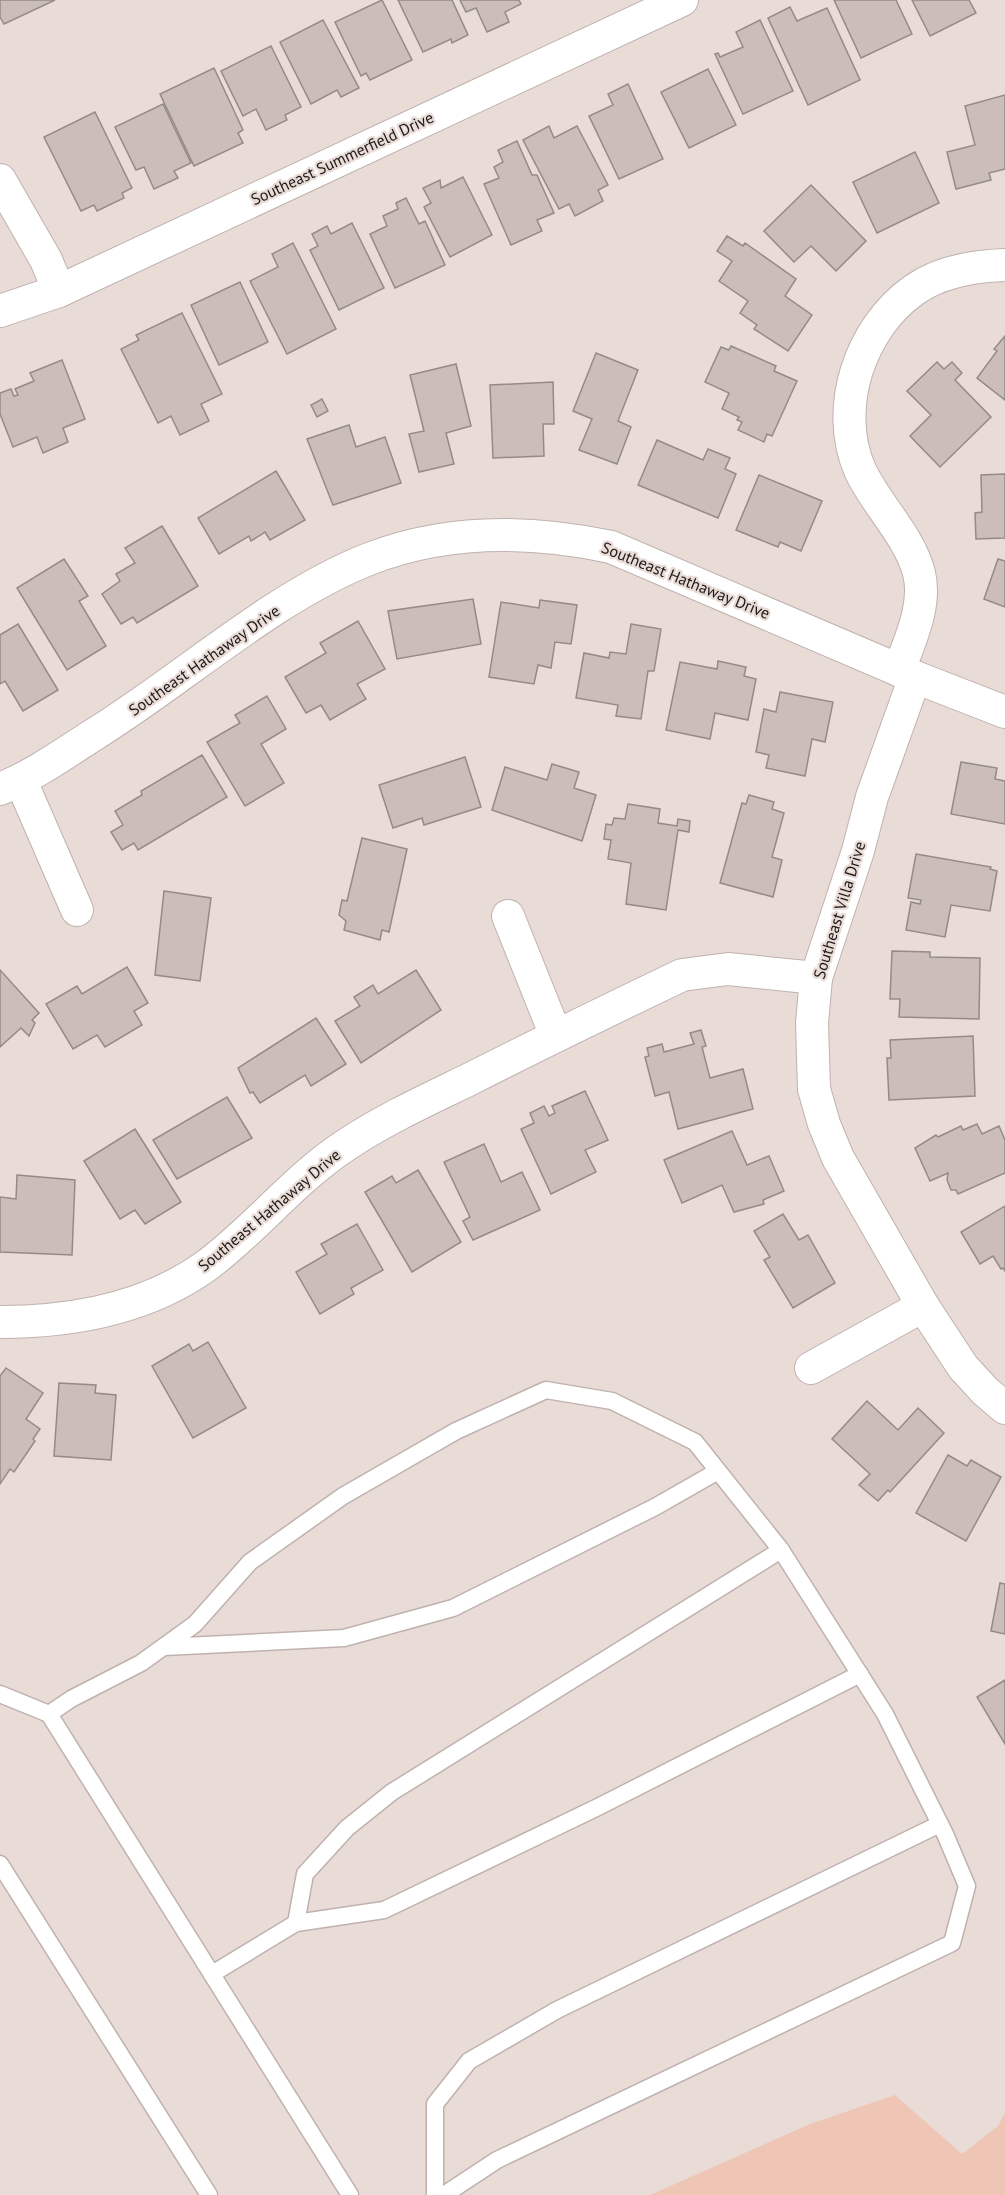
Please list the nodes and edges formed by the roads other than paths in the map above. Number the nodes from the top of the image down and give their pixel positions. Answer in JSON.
{"nodes":[{"id":1,"x":682,"y":0,"type":"edge"},
{"id":2,"x":0,"y":180,"type":"edge"},
{"id":3,"x":1005,"y":265,"type":"edge"},
{"id":4,"x":59,"y":291,"type":"junction"},
{"id":5,"x":0,"y":311,"type":"edge"},
{"id":6,"x":907,"y":673,"type":"junction"},
{"id":7,"x":1005,"y":712,"type":"edge"},
{"id":8,"x":10,"y":785,"type":"edge"},
{"id":9,"x":77,"y":910,"type":"dead end"},
{"id":10,"x":508,"y":916,"type":"dead end"},
{"id":11,"x":816,"y":978,"type":"junction"},
{"id":12,"x":556,"y":1036,"type":"junction"},
{"id":13,"x":923,"y":1306,"type":"junction"},
{"id":14,"x":0,"y":1322,"type":"edge"},
{"id":15,"x":811,"y":1368,"type":"dead end"},
{"id":16,"x":1005,"y":1408,"type":"edge"},
{"id":17,"x":718,"y":1471,"type":"junction"},
{"id":18,"x":781,"y":1550,"type":"junction"},
{"id":19,"x":163,"y":1647,"type":"junction"},
{"id":20,"x":860,"y":1674,"type":"junction"},
{"id":21,"x":0,"y":1694,"type":"edge"},
{"id":22,"x":49,"y":1714,"type":"junction"},
{"id":23,"x":940,"y":1824,"type":"junction"},
{"id":24,"x":0,"y":1864,"type":"edge"},
{"id":25,"x":296,"y":1923,"type":"junction"},
{"id":26,"x":212,"y":1974,"type":"junction"},
{"id":27,"x":209,"y":2195,"type":"edge"},
{"id":28,"x":350,"y":2195,"type":"edge"},
{"id":29,"x":435,"y":2195,"type":"edge"},
{"id":30,"x":444,"y":2195,"type":"edge"}],
"edges":[{"from":1,"to":4,"type":"street","name":"Southeast Summerfield Drive"},
{"from":2,"to":4,"type":"street"},
{"from":3,"to":6,"type":"street","name":"Southeast Villa Drive"},
{"from":4,"to":5,"type":"street","name":"Southeast Summerfield Drive"},
{"from":6,"to":7,"type":"street","name":"Southeast Hathaway Drive"},
{"from":6,"to":8,"type":"street","name":"Southeast Hathaway Drive"},
{"from":6,"to":11,"type":"street","name":"Southeast Villa Drive"},
{"from":8,"to":9,"type":"street","name":"Southeast Hathaway Drive"},
{"from":10,"to":12,"type":"street"},
{"from":11,"to":12,"type":"street","name":"Southeast Hathaway Drive"},
{"from":11,"to":13,"type":"street","name":"Southeast Villa Drive"},
{"from":12,"to":14,"type":"street","name":"Southeast Hathaway Drive"},
{"from":13,"to":15,"type":"street"},
{"from":13,"to":16,"type":"street","name":"Southeast Villa Drive"},
{"from":17,"to":18,"type":"lane"},
{"from":17,"to":19,"type":"lane"},
{"from":17,"to":19,"type":"lane"},
{"from":18,"to":20,"type":"lane"},
{"from":18,"to":25,"type":"lane"},
{"from":19,"to":22,"type":"lane"},
{"from":20,"to":23,"type":"lane"},
{"from":20,"to":25,"type":"lane"},
{"from":21,"to":22,"type":"lane"},
{"from":22,"to":26,"type":"lane"},
{"from":23,"to":29,"type":"lane"},
{"from":23,"to":30,"type":"lane"},
{"from":24,"to":27,"type":"lane"},
{"from":25,"to":26,"type":"lane"},
{"from":26,"to":28,"type":"lane"}]}
